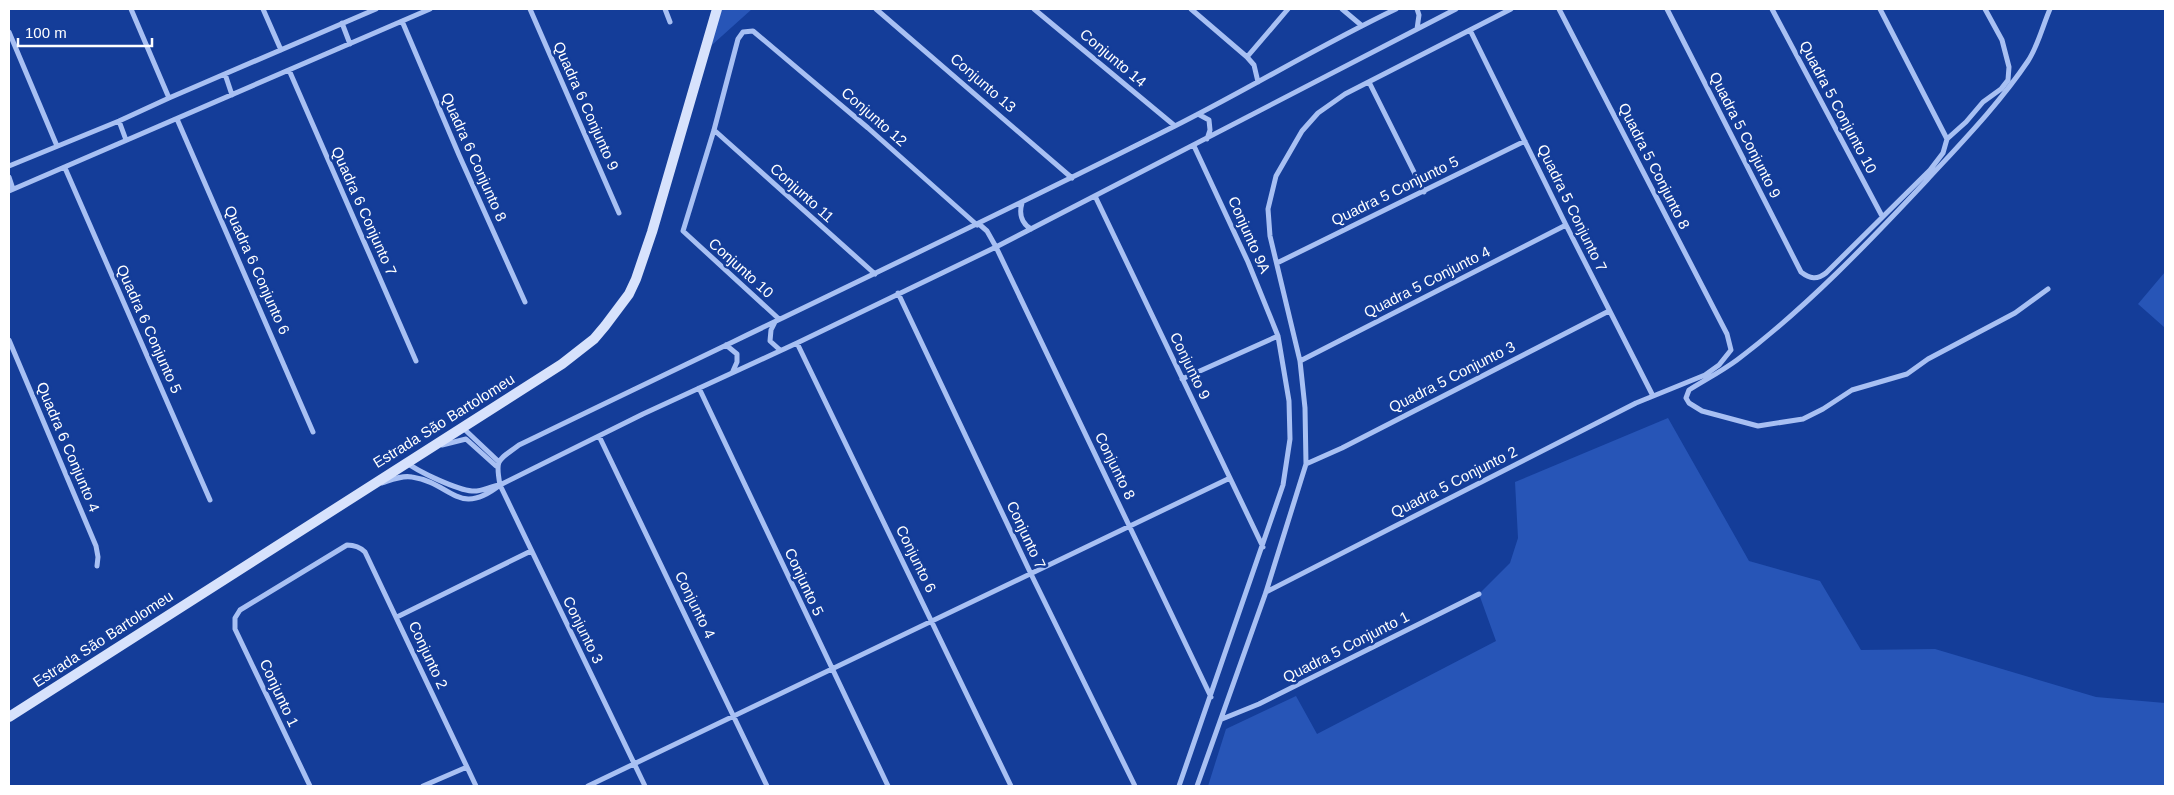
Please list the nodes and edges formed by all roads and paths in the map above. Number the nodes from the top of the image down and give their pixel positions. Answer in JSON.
{"nodes":[{"id":1,"x":131,"y":9,"type":"edge"},
{"id":2,"x":264,"y":9,"type":"edge"},
{"id":3,"x":376,"y":9,"type":"edge"},
{"id":4,"x":430,"y":9,"type":"edge"},
{"id":5,"x":530,"y":9,"type":"edge"},
{"id":6,"x":664,"y":9,"type":"edge"},
{"id":7,"x":717,"y":9,"type":"edge"},
{"id":8,"x":876,"y":9,"type":"edge"},
{"id":9,"x":1034,"y":9,"type":"edge"},
{"id":10,"x":1191,"y":9,"type":"edge"},
{"id":11,"x":1288,"y":9,"type":"edge"},
{"id":12,"x":1342,"y":9,"type":"edge"},
{"id":13,"x":1396,"y":9,"type":"edge"},
{"id":14,"x":1417,"y":9,"type":"edge"},
{"id":15,"x":1511,"y":9,"type":"edge"},
{"id":16,"x":1559,"y":9,"type":"edge"},
{"id":17,"x":1666,"y":9,"type":"edge"},
{"id":18,"x":1772,"y":9,"type":"edge"},
{"id":19,"x":1880,"y":9,"type":"edge"},
{"id":20,"x":1985,"y":9,"type":"edge"},
{"id":21,"x":2050,"y":9,"type":"edge"},
{"id":22,"x":1451,"y":10,"type":"edge"},
{"id":23,"x":402,"y":21,"type":"junction"},
{"id":24,"x":670,"y":22,"type":"dead end"},
{"id":25,"x":342,"y":23,"type":"junction"},
{"id":26,"x":1361,"y":25,"type":"junction"},
{"id":27,"x":1417,"y":29,"type":"junction"},
{"id":28,"x":1470,"y":30,"type":"junction"},
{"id":29,"x":9,"y":32,"type":"edge"},
{"id":30,"x":350,"y":44,"type":"junction"},
{"id":31,"x":281,"y":50,"type":"junction"},
{"id":32,"x":1247,"y":57,"type":"junction"},
{"id":33,"x":289,"y":70,"type":"junction"},
{"id":34,"x":225,"y":74,"type":"junction"},
{"id":35,"x":1258,"y":82,"type":"junction"},
{"id":36,"x":1369,"y":82,"type":"junction"},
{"id":37,"x":232,"y":95,"type":"junction"},
{"id":38,"x":169,"y":98,"type":"junction"},
{"id":39,"x":1198,"y":114,"type":"junction"},
{"id":40,"x":177,"y":119,"type":"junction"},
{"id":41,"x":119,"y":121,"type":"junction"},
{"id":42,"x":1175,"y":126,"type":"junction"},
{"id":43,"x":714,"y":130,"type":"junction"},
{"id":44,"x":1207,"y":139,"type":"junction"},
{"id":45,"x":1947,"y":139,"type":"junction"},
{"id":46,"x":126,"y":140,"type":"junction"},
{"id":47,"x":1525,"y":141,"type":"junction"},
{"id":48,"x":57,"y":146,"type":"junction"},
{"id":49,"x":1194,"y":146,"type":"junction"},
{"id":50,"x":9,"y":166,"type":"edge"},
{"id":51,"x":66,"y":168,"type":"junction"},
{"id":52,"x":9,"y":177,"type":"edge"},
{"id":53,"x":1072,"y":178,"type":"junction"},
{"id":54,"x":11,"y":190,"type":"edge"},
{"id":55,"x":1424,"y":192,"type":"junction"},
{"id":56,"x":1094,"y":196,"type":"junction"},
{"id":57,"x":1022,"y":203,"type":"junction"},
{"id":58,"x":620,"y":213,"type":"dead end"},
{"id":59,"x":1882,"y":216,"type":"junction"},
{"id":60,"x":978,"y":224,"type":"junction"},
{"id":61,"x":1566,"y":225,"type":"junction"},
{"id":62,"x":1031,"y":229,"type":"junction"},
{"id":63,"x":996,"y":246,"type":"junction"},
{"id":64,"x":1277,"y":263,"type":"junction"},
{"id":65,"x":874,"y":274,"type":"junction"},
{"id":66,"x":2048,"y":289,"type":"dead end"},
{"id":67,"x":898,"y":293,"type":"junction"},
{"id":68,"x":525,"y":302,"type":"dead end"},
{"id":69,"x":1609,"y":311,"type":"junction"},
{"id":70,"x":777,"y":320,"type":"junction"},
{"id":71,"x":1728,"y":334,"type":"joint"},
{"id":72,"x":1278,"y":336,"type":"junction"},
{"id":73,"x":9,"y":340,"type":"edge"},
{"id":74,"x":797,"y":343,"type":"junction"},
{"id":75,"x":726,"y":345,"type":"junction"},
{"id":76,"x":780,"y":350,"type":"junction"},
{"id":77,"x":416,"y":361,"type":"dead end"},
{"id":78,"x":1300,"y":362,"type":"junction"},
{"id":79,"x":733,"y":372,"type":"junction"},
{"id":80,"x":1182,"y":379,"type":"junction"},
{"id":81,"x":699,"y":388,"type":"junction"},
{"id":82,"x":1653,"y":396,"type":"junction"},
{"id":83,"x":462,"y":427,"type":"junction"},
{"id":84,"x":313,"y":432,"type":"dead end"},
{"id":85,"x":599,"y":436,"type":"junction"},
{"id":86,"x":427,"y":449,"type":"junction"},
{"id":87,"x":406,"y":462,"type":"junction"},
{"id":88,"x":497,"y":463,"type":"junction"},
{"id":89,"x":1306,"y":464,"type":"junction"},
{"id":90,"x":1230,"y":478,"type":"junction"},
{"id":91,"x":500,"y":485,"type":"junction"},
{"id":92,"x":362,"y":490,"type":"junction"},
{"id":93,"x":210,"y":500,"type":"dead end"},
{"id":94,"x":1131,"y":526,"type":"junction"},
{"id":95,"x":348,"y":545,"type":"joint"},
{"id":96,"x":1263,"y":547,"type":"junction"},
{"id":97,"x":531,"y":551,"type":"junction"},
{"id":98,"x":97,"y":566,"type":"dead end"},
{"id":99,"x":1031,"y":574,"type":"junction"},
{"id":100,"x":1266,"y":592,"type":"junction"},
{"id":101,"x":1480,"y":594,"type":"dead end"},
{"id":102,"x":397,"y":617,"type":"junction"},
{"id":103,"x":933,"y":622,"type":"junction"},
{"id":104,"x":832,"y":669,"type":"junction"},
{"id":105,"x":1211,"y":697,"type":"junction"},
{"id":106,"x":735,"y":716,"type":"junction"},
{"id":107,"x":9,"y":717,"type":"edge"},
{"id":108,"x":1222,"y":719,"type":"junction"},
{"id":109,"x":634,"y":764,"type":"junction"},
{"id":110,"x":467,"y":767,"type":"junction"},
{"id":111,"x":310,"y":786,"type":"edge"},
{"id":112,"x":424,"y":786,"type":"edge"},
{"id":113,"x":476,"y":786,"type":"edge"},
{"id":114,"x":588,"y":786,"type":"edge"},
{"id":115,"x":645,"y":786,"type":"edge"},
{"id":116,"x":767,"y":786,"type":"edge"},
{"id":117,"x":888,"y":786,"type":"edge"},
{"id":118,"x":1012,"y":786,"type":"edge"},
{"id":119,"x":1135,"y":786,"type":"edge"},
{"id":120,"x":1179,"y":786,"type":"edge"},
{"id":121,"x":1197,"y":786,"type":"edge"}],
"edges":[{"from":1,"to":38,"type":"street"},
{"from":2,"to":31,"type":"street"},
{"from":3,"to":25,"type":"street"},
{"from":4,"to":23,"type":"street"},
{"from":5,"to":58,"type":"street","name":"Quadra 6 Conjunto 9"},
{"from":6,"to":24,"type":"street"},
{"from":7,"to":83,"type":"street","name":"Estrada São Bartolomeu"},
{"from":8,"to":53,"type":"street","name":"Conjunto 13"},
{"from":9,"to":42,"type":"street","name":"Conjunto 14"},
{"from":10,"to":32,"type":"street"},
{"from":11,"to":32,"type":"street"},
{"from":12,"to":26,"type":"street"},
{"from":13,"to":26,"type":"street"},
{"from":14,"to":27,"type":"street"},
{"from":15,"to":28,"type":"street"},
{"from":16,"to":71,"type":"street","name":"Quadra 5 Conjunto 8"},
{"from":17,"to":59,"type":"street","name":"Quadra 5 Conjunto 9"},
{"from":18,"to":59,"type":"street","name":"Quadra 5 Conjunto 10"},
{"from":19,"to":45,"type":"street"},
{"from":20,"to":45,"type":"street"},
{"from":21,"to":66,"type":"street"},
{"from":22,"to":27,"type":"street"},
{"from":23,"to":30,"type":"street"},
{"from":23,"to":68,"type":"street","name":"Quadra 6 Conjunto 8"},
{"from":25,"to":30,"type":"street"},
{"from":25,"to":31,"type":"street"},
{"from":26,"to":35,"type":"street"},
{"from":27,"to":44,"type":"street"},
{"from":28,"to":36,"type":"street"},
{"from":28,"to":47,"type":"street","name":"Quadra 5 Conjunto 7"},
{"from":29,"to":48,"type":"street"},
{"from":30,"to":33,"type":"street"},
{"from":31,"to":34,"type":"street"},
{"from":32,"to":35,"type":"street"},
{"from":33,"to":37,"type":"street"},
{"from":33,"to":77,"type":"street","name":"Quadra 6 Conjunto 7"},
{"from":34,"to":37,"type":"street"},
{"from":34,"to":38,"type":"street"},
{"from":35,"to":39,"type":"street"},
{"from":36,"to":55,"type":"street"},
{"from":36,"to":64,"type":"street"},
{"from":37,"to":40,"type":"street"},
{"from":38,"to":41,"type":"street"},
{"from":39,"to":42,"type":"street"},
{"from":39,"to":44,"type":"street"},
{"from":40,"to":46,"type":"street"},
{"from":40,"to":84,"type":"street","name":"Quadra 6 Conjunto 6"},
{"from":41,"to":46,"type":"street"},
{"from":41,"to":48,"type":"street"},
{"from":42,"to":53,"type":"street"},
{"from":43,"to":60,"type":"street","name":"Conjunto 12"},
{"from":43,"to":65,"type":"street","name":"Conjunto 11"},
{"from":43,"to":70,"type":"street","name":"Conjunto 10"},
{"from":44,"to":49,"type":"street"},
{"from":45,"to":59,"type":"street"},
{"from":46,"to":51,"type":"street"},
{"from":47,"to":55,"type":"street","name":"Quadra 5 Conjunto 5"},
{"from":47,"to":61,"type":"street","name":"Quadra 5 Conjunto 7"},
{"from":48,"to":50,"type":"street"},
{"from":49,"to":56,"type":"street"},
{"from":49,"to":72,"type":"street","name":"Conjunto 9A"},
{"from":51,"to":54,"type":"street"},
{"from":51,"to":93,"type":"street","name":"Quadra 6 Conjunto 5"},
{"from":52,"to":54,"type":"street"},
{"from":53,"to":57,"type":"street"},
{"from":55,"to":64,"type":"street","name":"Quadra 5 Conjunto 5"},
{"from":56,"to":62,"type":"street"},
{"from":56,"to":80,"type":"street","name":"Conjunto 9"},
{"from":57,"to":60,"type":"street"},
{"from":57,"to":62,"type":"street"},
{"from":60,"to":63,"type":"street","name":"Conjunto 12"},
{"from":60,"to":65,"type":"street"},
{"from":61,"to":69,"type":"street","name":"Quadra 5 Conjunto 7"},
{"from":61,"to":78,"type":"street","name":"Quadra 5 Conjunto 4"},
{"from":62,"to":63,"type":"street"},
{"from":63,"to":67,"type":"street"},
{"from":63,"to":94,"type":"street","name":"Conjunto 8"},
{"from":64,"to":78,"type":"street"},
{"from":65,"to":70,"type":"street"},
{"from":67,"to":74,"type":"street"},
{"from":67,"to":99,"type":"street","name":"Conjunto 7"},
{"from":69,"to":82,"type":"street","name":"Quadra 5 Conjunto 7"},
{"from":69,"to":89,"type":"street","name":"Quadra 5 Conjunto 3"},
{"from":70,"to":75,"type":"street"},
{"from":70,"to":76,"type":"street"},
{"from":71,"to":82,"type":"street","name":"Quadra 5 Conjunto 2"},
{"from":72,"to":80,"type":"street"},
{"from":72,"to":96,"type":"street","name":"Conjunto 9A"},
{"from":73,"to":98,"type":"street","name":"Quadra 6 Conjunto 4"},
{"from":74,"to":76,"type":"street"},
{"from":74,"to":103,"type":"street","name":"Conjunto 6"},
{"from":75,"to":79,"type":"street"},
{"from":75,"to":88,"type":"street"},
{"from":76,"to":79,"type":"street"},
{"from":78,"to":89,"type":"street"},
{"from":79,"to":81,"type":"street"},
{"from":80,"to":90,"type":"street","name":"Conjunto 9"},
{"from":81,"to":85,"type":"street"},
{"from":81,"to":104,"type":"street","name":"Conjunto 5"},
{"from":82,"to":100,"type":"street","name":"Quadra 5 Conjunto 2"},
{"from":83,"to":86,"type":"street","name":"Estrada São Bartolomeu"},
{"from":83,"to":88,"type":"street"},
{"from":85,"to":91,"type":"street"},
{"from":85,"to":106,"type":"street","name":"Conjunto 4"},
{"from":86,"to":87,"type":"street","name":"Estrada São Bartolomeu"},
{"from":86,"to":88,"type":"street"},
{"from":87,"to":91,"type":"street"},
{"from":87,"to":92,"type":"street","name":"Estrada São Bartolomeu"},
{"from":88,"to":91,"type":"street","name":"Conjunto 3"},
{"from":89,"to":100,"type":"street"},
{"from":90,"to":94,"type":"street"},
{"from":90,"to":96,"type":"street","name":"Conjunto 9"},
{"from":91,"to":92,"type":"street"},
{"from":91,"to":97,"type":"street","name":"Conjunto 3"},
{"from":92,"to":107,"type":"street","name":"Estrada São Bartolomeu"},
{"from":94,"to":99,"type":"street"},
{"from":94,"to":105,"type":"street","name":"Conjunto 8"},
{"from":95,"to":102,"type":"street","name":"Conjunto 2"},
{"from":95,"to":111,"type":"street","name":"Conjunto 1"},
{"from":96,"to":105,"type":"street","name":"Conjunto 9A"},
{"from":97,"to":102,"type":"street"},
{"from":97,"to":109,"type":"street","name":"Conjunto 3"},
{"from":99,"to":103,"type":"street"},
{"from":99,"to":119,"type":"street","name":"Conjunto 7"},
{"from":100,"to":108,"type":"street"},
{"from":101,"to":108,"type":"street","name":"Quadra 5 Conjunto 1"},
{"from":102,"to":110,"type":"street","name":"Conjunto 2"},
{"from":103,"to":104,"type":"street"},
{"from":103,"to":118,"type":"street","name":"Conjunto 6"},
{"from":104,"to":106,"type":"street"},
{"from":104,"to":117,"type":"street","name":"Conjunto 5"},
{"from":105,"to":120,"type":"street","name":"Conjunto 9A"},
{"from":106,"to":109,"type":"street"},
{"from":106,"to":116,"type":"street","name":"Conjunto 4"},
{"from":108,"to":121,"type":"street"},
{"from":109,"to":114,"type":"street"},
{"from":109,"to":115,"type":"street","name":"Conjunto 3"},
{"from":110,"to":112,"type":"street"},
{"from":110,"to":113,"type":"street","name":"Conjunto 2"}]}
